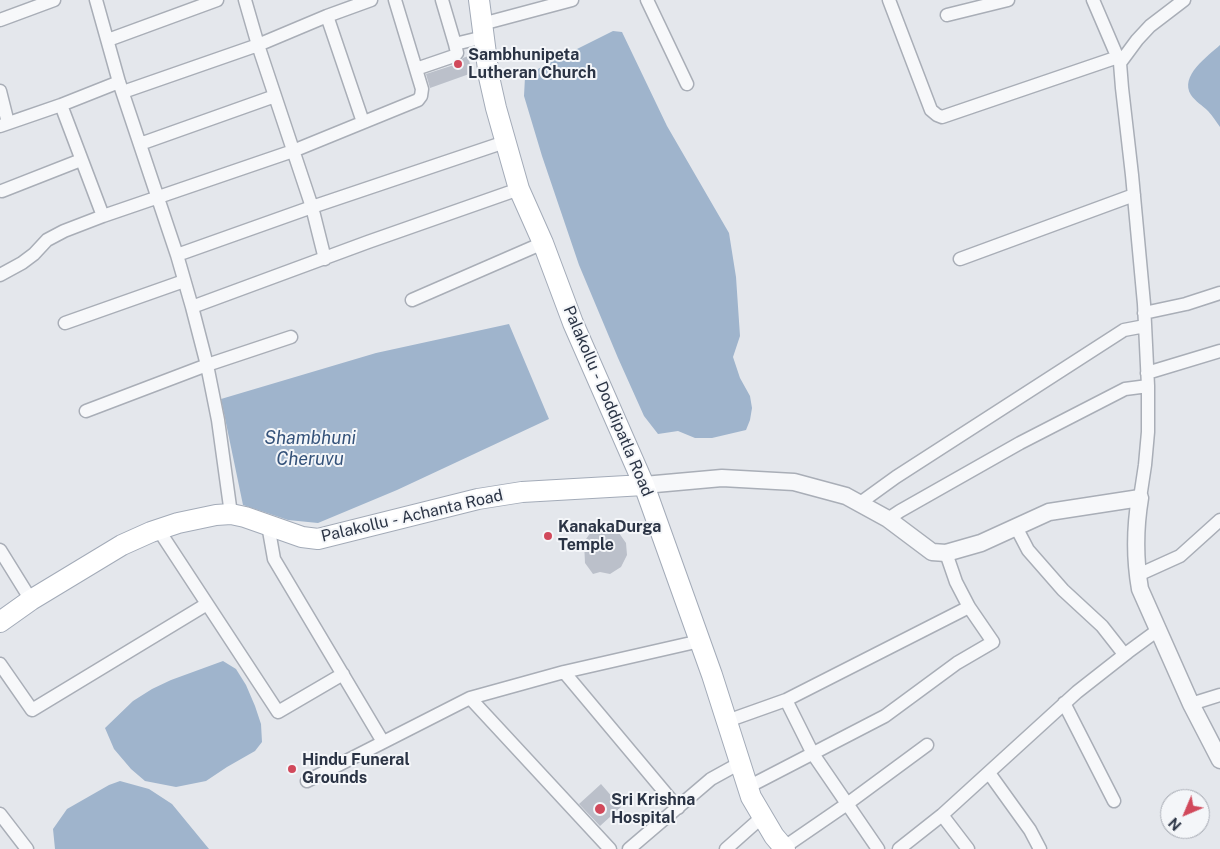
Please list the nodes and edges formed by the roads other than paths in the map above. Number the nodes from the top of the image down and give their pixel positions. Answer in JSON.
{"nodes":[{"id":1,"x":54,"y":0,"type":"edge"},
{"id":2,"x":96,"y":0,"type":"edge"},
{"id":3,"x":217,"y":0,"type":"edge"},
{"id":4,"x":245,"y":0,"type":"edge"},
{"id":5,"x":371,"y":0,"type":"edge"},
{"id":6,"x":395,"y":0,"type":"edge"},
{"id":7,"x":442,"y":0,"type":"edge"},
{"id":8,"x":479,"y":0,"type":"edge"},
{"id":9,"x":572,"y":0,"type":"edge"},
{"id":10,"x":647,"y":0,"type":"edge"},
{"id":11,"x":888,"y":0,"type":"edge"},
{"id":12,"x":1008,"y":0,"type":"edge"},
{"id":13,"x":1093,"y":0,"type":"edge"},
{"id":14,"x":1181,"y":1,"type":"edge"},
{"id":15,"x":994,"y":2,"type":"edge"},
{"id":16,"x":947,"y":15,"type":"dead end"},
{"id":17,"x":327,"y":16,"type":"junction"},
{"id":18,"x":0,"y":20,"type":"edge"},
{"id":19,"x":483,"y":31,"type":"junction"},
{"id":20,"x":108,"y":40,"type":"junction"},
{"id":21,"x":454,"y":44,"type":"junction"},
{"id":22,"x":258,"y":45,"type":"junction"},
{"id":23,"x":1119,"y":60,"type":"junction"},
{"id":24,"x":416,"y":69,"type":"junction"},
{"id":25,"x":687,"y":84,"type":"dead end"},
{"id":26,"x":121,"y":87,"type":"junction"},
{"id":27,"x":0,"y":91,"type":"edge"},
{"id":28,"x":275,"y":96,"type":"junction"},
{"id":29,"x":61,"y":105,"type":"junction"},
{"id":30,"x":363,"y":122,"type":"junction"},
{"id":31,"x":4,"y":124,"type":"edge"},
{"id":32,"x":505,"y":142,"type":"junction"},
{"id":33,"x":140,"y":144,"type":"junction"},
{"id":34,"x":293,"y":151,"type":"junction"},
{"id":35,"x":81,"y":160,"type":"junction"},
{"id":36,"x":519,"y":189,"type":"junction"},
{"id":37,"x":2,"y":191,"type":"dead end"},
{"id":38,"x":1134,"y":195,"type":"junction"},
{"id":39,"x":158,"y":197,"type":"junction"},
{"id":40,"x":312,"y":207,"type":"junction"},
{"id":41,"x":102,"y":216,"type":"junction"},
{"id":42,"x":543,"y":243,"type":"junction"},
{"id":43,"x":178,"y":255,"type":"junction"},
{"id":44,"x":325,"y":259,"type":"junction"},
{"id":45,"x":960,"y":259,"type":"dead end"},
{"id":46,"x":0,"y":275,"type":"edge"},
{"id":47,"x":184,"y":281,"type":"junction"},
{"id":48,"x":1220,"y":293,"type":"edge"},
{"id":49,"x":412,"y":300,"type":"dead end"},
{"id":50,"x":192,"y":307,"type":"junction"},
{"id":51,"x":1145,"y":320,"type":"junction"},
{"id":52,"x":65,"y":323,"type":"dead end"},
{"id":53,"x":291,"y":337,"type":"dead end"},
{"id":54,"x":1220,"y":351,"type":"edge"},
{"id":55,"x":207,"y":365,"type":"junction"},
{"id":56,"x":1148,"y":379,"type":"junction"},
{"id":57,"x":86,"y":411,"type":"dead end"},
{"id":58,"x":644,"y":485,"type":"junction"},
{"id":59,"x":1140,"y":498,"type":"junction"},
{"id":60,"x":860,"y":504,"type":"junction"},
{"id":61,"x":231,"y":514,"type":"junction"},
{"id":62,"x":888,"y":520,"type":"junction"},
{"id":63,"x":1220,"y":520,"type":"edge"},
{"id":64,"x":268,"y":525,"type":"junction"},
{"id":65,"x":1016,"y":526,"type":"junction"},
{"id":66,"x":158,"y":530,"type":"junction"},
{"id":67,"x":0,"y":550,"type":"edge"},
{"id":68,"x":946,"y":553,"type":"junction"},
{"id":69,"x":1138,"y":575,"type":"junction"},
{"id":70,"x":31,"y":600,"type":"junction"},
{"id":71,"x":207,"y":604,"type":"junction"},
{"id":72,"x":969,"y":607,"type":"junction"},
{"id":73,"x":0,"y":622,"type":"edge"},
{"id":74,"x":1158,"y":630,"type":"junction"},
{"id":75,"x":700,"y":641,"type":"junction"},
{"id":76,"x":1124,"y":654,"type":"junction"},
{"id":77,"x":0,"y":664,"type":"edge"},
{"id":78,"x":564,"y":672,"type":"junction"},
{"id":79,"x":343,"y":674,"type":"junction"},
{"id":80,"x":1220,"y":695,"type":"edge"},
{"id":81,"x":470,"y":698,"type":"junction"},
{"id":82,"x":786,"y":700,"type":"junction"},
{"id":83,"x":1064,"y":703,"type":"junction"},
{"id":84,"x":1191,"y":704,"type":"junction"},
{"id":85,"x":727,"y":721,"type":"junction"},
{"id":86,"x":383,"y":742,"type":"junction"},
{"id":87,"x":927,"y":745,"type":"dead end"},
{"id":88,"x":813,"y":754,"type":"junction"},
{"id":89,"x":1220,"y":760,"type":"edge"},
{"id":90,"x":740,"y":763,"type":"junction"},
{"id":91,"x":989,"y":773,"type":"junction"},
{"id":92,"x":307,"y":780,"type":"dead end"},
{"id":93,"x":748,"y":787,"type":"junction"},
{"id":94,"x":1114,"y":801,"type":"dead end"},
{"id":95,"x":847,"y":804,"type":"junction"},
{"id":96,"x":678,"y":808,"type":"junction"},
{"id":97,"x":0,"y":814,"type":"edge"},
{"id":98,"x":762,"y":816,"type":"junction"},
{"id":99,"x":942,"y":816,"type":"junction"},
{"id":100,"x":5,"y":829,"type":"edge"},
{"id":101,"x":784,"y":848,"type":"edge"},
{"id":102,"x":27,"y":849,"type":"edge"},
{"id":103,"x":610,"y":849,"type":"edge"},
{"id":104,"x":629,"y":849,"type":"edge"},
{"id":105,"x":726,"y":849,"type":"edge"},
{"id":106,"x":878,"y":849,"type":"edge"},
{"id":107,"x":899,"y":849,"type":"edge"},
{"id":108,"x":968,"y":849,"type":"edge"},
{"id":109,"x":1040,"y":849,"type":"edge"}],
"edges":[{"from":1,"to":18,"type":"street"},
{"from":2,"to":20,"type":"street"},
{"from":3,"to":20,"type":"street"},
{"from":4,"to":22,"type":"street"},
{"from":5,"to":17,"type":"street"},
{"from":6,"to":24,"type":"street"},
{"from":7,"to":21,"type":"street"},
{"from":8,"to":19,"type":"main road","name":"Palakollu - Doddipatla Road"},
{"from":9,"to":19,"type":"street"},
{"from":10,"to":25,"type":"street"},
{"from":11,"to":23,"type":"street"},
{"from":12,"to":15,"type":"street"},
{"from":13,"to":23,"type":"street"},
{"from":14,"to":23,"type":"street"},
{"from":15,"to":16,"type":"street"},
{"from":17,"to":22,"type":"street"},
{"from":17,"to":30,"type":"street"},
{"from":19,"to":21,"type":"street"},
{"from":19,"to":32,"type":"main road","name":"Palakollu - Doddipatla Road"},
{"from":20,"to":26,"type":"street"},
{"from":21,"to":24,"type":"street"},
{"from":22,"to":26,"type":"street"},
{"from":22,"to":28,"type":"street"},
{"from":23,"to":38,"type":"street"},
{"from":24,"to":30,"type":"street"},
{"from":26,"to":29,"type":"street"},
{"from":26,"to":33,"type":"street"},
{"from":27,"to":31,"type":"street"},
{"from":28,"to":33,"type":"street"},
{"from":28,"to":34,"type":"street"},
{"from":29,"to":31,"type":"street"},
{"from":29,"to":35,"type":"street"},
{"from":30,"to":34,"type":"street"},
{"from":32,"to":36,"type":"main road","name":"Palakollu - Doddipatla Road"},
{"from":32,"to":40,"type":"street"},
{"from":33,"to":39,"type":"street"},
{"from":34,"to":39,"type":"street"},
{"from":34,"to":40,"type":"street"},
{"from":35,"to":37,"type":"street"},
{"from":35,"to":41,"type":"street"},
{"from":36,"to":42,"type":"main road","name":"Palakollu - Doddipatla Road"},
{"from":36,"to":44,"type":"street"},
{"from":38,"to":45,"type":"street"},
{"from":38,"to":51,"type":"street"},
{"from":39,"to":41,"type":"street"},
{"from":39,"to":43,"type":"street"},
{"from":40,"to":43,"type":"street"},
{"from":40,"to":44,"type":"street"},
{"from":41,"to":46,"type":"street"},
{"from":42,"to":49,"type":"street"},
{"from":42,"to":58,"type":"main road","name":"Palakollu - Doddipatla Road"},
{"from":43,"to":47,"type":"street"},
{"from":44,"to":50,"type":"street"},
{"from":47,"to":50,"type":"street"},
{"from":47,"to":52,"type":"street"},
{"from":48,"to":51,"type":"street"},
{"from":50,"to":55,"type":"street"},
{"from":51,"to":56,"type":"street"},
{"from":51,"to":60,"type":"street"},
{"from":53,"to":55,"type":"street"},
{"from":54,"to":56,"type":"street"},
{"from":55,"to":57,"type":"street"},
{"from":55,"to":61,"type":"street"},
{"from":56,"to":59,"type":"street"},
{"from":56,"to":62,"type":"street"},
{"from":58,"to":60,"type":"street"},
{"from":58,"to":64,"type":"main road","name":"Palakollu - Achanta Road"},
{"from":58,"to":75,"type":"main road","name":"Palakollu - Doddipatla Road"},
{"from":59,"to":65,"type":"street"},
{"from":59,"to":69,"type":"street"},
{"from":60,"to":62,"type":"street"},
{"from":61,"to":64,"type":"main road","name":"Palakollu - Achanta Road"},
{"from":61,"to":66,"type":"main road","name":"Palakollu - Achanta Road"},
{"from":62,"to":68,"type":"street"},
{"from":63,"to":69,"type":"street"},
{"from":64,"to":79,"type":"street"},
{"from":65,"to":68,"type":"street"},
{"from":65,"to":76,"type":"street"},
{"from":66,"to":70,"type":"main road","name":"Palakollu - Achanta Road"},
{"from":66,"to":71,"type":"street"},
{"from":67,"to":70,"type":"street"},
{"from":68,"to":72,"type":"street"},
{"from":69,"to":74,"type":"street"},
{"from":70,"to":73,"type":"main road","name":"Palakollu - Achanta Road"},
{"from":71,"to":77,"type":"street"},
{"from":71,"to":79,"type":"street"},
{"from":72,"to":82,"type":"street"},
{"from":72,"to":88,"type":"street"},
{"from":74,"to":76,"type":"street"},
{"from":74,"to":84,"type":"street"},
{"from":75,"to":78,"type":"street"},
{"from":75,"to":85,"type":"main road","name":"Palakollu - Doddipatla Road"},
{"from":76,"to":83,"type":"street"},
{"from":78,"to":81,"type":"street"},
{"from":78,"to":96,"type":"street"},
{"from":79,"to":86,"type":"street"},
{"from":80,"to":84,"type":"street"},
{"from":81,"to":86,"type":"street"},
{"from":81,"to":103,"type":"street"},
{"from":82,"to":85,"type":"street"},
{"from":82,"to":88,"type":"street"},
{"from":83,"to":91,"type":"street"},
{"from":83,"to":94,"type":"street"},
{"from":84,"to":89,"type":"street"},
{"from":85,"to":90,"type":"main road","name":"Palakollu - Doddipatla Road"},
{"from":86,"to":92,"type":"street"},
{"from":87,"to":95,"type":"street"},
{"from":88,"to":93,"type":"street"},
{"from":88,"to":95,"type":"street"},
{"from":90,"to":93,"type":"main road","name":"Palakollu - Doddipatla Road"},
{"from":90,"to":96,"type":"street"},
{"from":91,"to":99,"type":"street"},
{"from":91,"to":109,"type":"street"},
{"from":93,"to":98,"type":"main road","name":"Palakollu - Doddipatla Road"},
{"from":95,"to":101,"type":"street"},
{"from":95,"to":106,"type":"street"},
{"from":96,"to":104,"type":"street"},
{"from":97,"to":100,"type":"street"},
{"from":98,"to":101,"type":"main road","name":"Palakollu - Doddipatla Road"},
{"from":98,"to":105,"type":"street"},
{"from":99,"to":107,"type":"street"},
{"from":99,"to":108,"type":"street"},
{"from":100,"to":102,"type":"street"}]}
